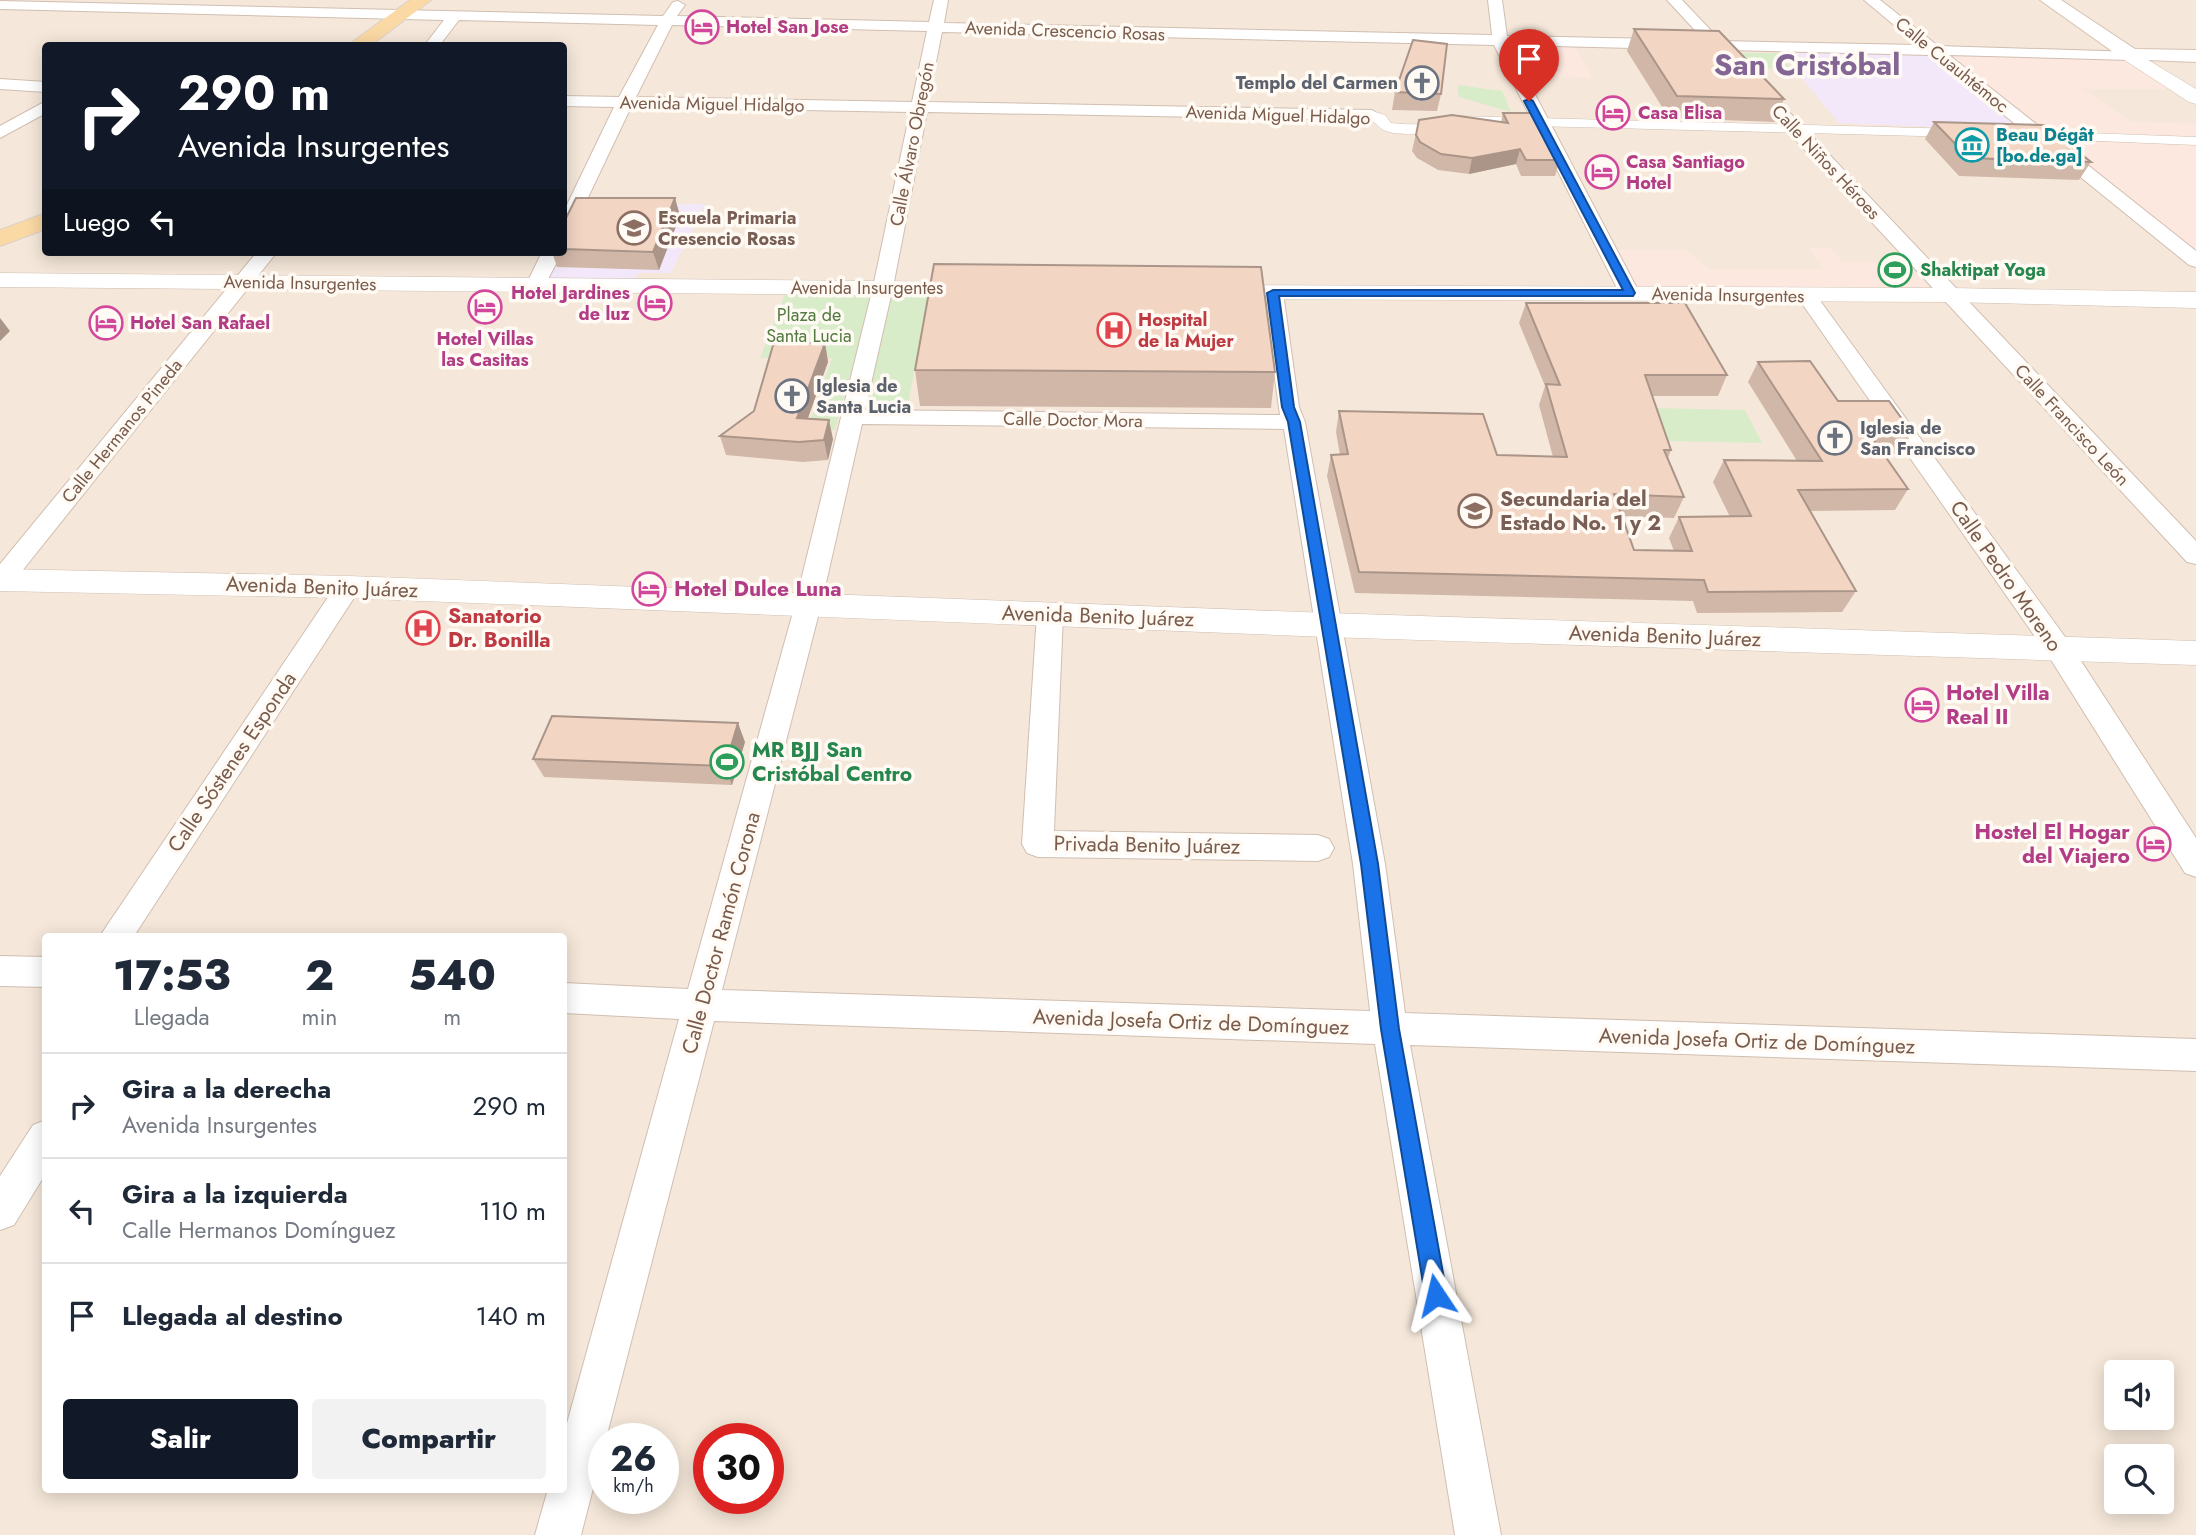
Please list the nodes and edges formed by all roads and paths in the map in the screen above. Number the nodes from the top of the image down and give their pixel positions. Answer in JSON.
{"nodes":[{"id":1,"x":243,"y":0,"type":"edge"},
{"id":2,"x":681,"y":0,"type":"edge"},
{"id":3,"x":941,"y":0,"type":"edge"},
{"id":4,"x":1494,"y":0,"type":"edge"},
{"id":5,"x":1674,"y":0,"type":"edge"},
{"id":6,"x":1871,"y":0,"type":"edge"},
{"id":7,"x":2049,"y":0,"type":"edge"},
{"id":8,"x":10,"y":4,"type":"edge"},
{"id":9,"x":127,"y":4,"type":"edge"},
{"id":10,"x":426,"y":8,"type":"edge"},
{"id":11,"x":453,"y":8,"type":"edge"},
{"id":12,"x":229,"y":10,"type":"junction"},
{"id":13,"x":400,"y":15,"type":"junction"},
{"id":14,"x":668,"y":19,"type":"junction"},
{"id":15,"x":935,"y":27,"type":"junction"},
{"id":16,"x":362,"y":42,"type":"edge"},
{"id":17,"x":393,"y":42,"type":"edge"},
{"id":18,"x":433,"y":42,"type":"edge"},
{"id":19,"x":1500,"y":42,"type":"junction"},
{"id":20,"x":1720,"y":46,"type":"junction"},
{"id":21,"x":1934,"y":51,"type":"junction"},
{"id":22,"x":2130,"y":55,"type":"junction"},
{"id":23,"x":2196,"y":56,"type":"edge"},
{"id":24,"x":0,"y":84,"type":"edge"},
{"id":25,"x":42,"y":87,"type":"edge"},
{"id":26,"x":2196,"y":98,"type":"edge"},
{"id":27,"x":567,"y":101,"type":"edge"},
{"id":28,"x":624,"y":104,"type":"junction"},
{"id":29,"x":920,"y":107,"type":"junction"},
{"id":30,"x":42,"y":108,"type":"edge"},
{"id":31,"x":1372,"y":115,"type":"joint"},
{"id":32,"x":1538,"y":121,"type":"junction"},
{"id":33,"x":1795,"y":128,"type":"junction"},
{"id":34,"x":0,"y":133,"type":"edge"},
{"id":35,"x":1971,"y":133,"type":"edge"},
{"id":36,"x":2011,"y":134,"type":"edge"},
{"id":37,"x":2039,"y":135,"type":"junction"},
{"id":38,"x":2196,"y":141,"type":"edge"},
{"id":39,"x":42,"y":222,"type":"edge"},
{"id":40,"x":567,"y":223,"type":"edge"},
{"id":41,"x":42,"y":236,"type":"edge"},
{"id":42,"x":0,"y":239,"type":"edge"},
{"id":43,"x":0,"y":252,"type":"edge"},
{"id":44,"x":264,"y":256,"type":"edge"},
{"id":45,"x":550,"y":256,"type":"edge"},
{"id":46,"x":2196,"y":261,"type":"edge"},
{"id":47,"x":0,"y":280,"type":"edge"},
{"id":48,"x":243,"y":283,"type":"junction"},
{"id":49,"x":536,"y":285,"type":"junction"},
{"id":50,"x":883,"y":287,"type":"junction"},
{"id":51,"x":1003,"y":289,"type":"edge"},
{"id":52,"x":1184,"y":292,"type":"edge"},
{"id":53,"x":1273,"y":293,"type":"junction"},
{"id":54,"x":1630,"y":293,"type":"junction"},
{"id":55,"x":1806,"y":295,"type":"junction"},
{"id":56,"x":1949,"y":295,"type":"junction"},
{"id":57,"x":2196,"y":300,"type":"edge"},
{"id":58,"x":852,"y":417,"type":"junction"},
{"id":59,"x":1294,"y":422,"type":"junction"},
{"id":60,"x":2196,"y":556,"type":"edge"},
{"id":61,"x":1,"y":580,"type":"edge"},
{"id":62,"x":348,"y":587,"type":"junction"},
{"id":63,"x":808,"y":605,"type":"junction"},
{"id":64,"x":1050,"y":614,"type":"junction"},
{"id":65,"x":1328,"y":625,"type":"junction"},
{"id":66,"x":2058,"y":648,"type":"junction"},
{"id":67,"x":2196,"y":653,"type":"edge"},
{"id":68,"x":1318,"y":848,"type":"dead end"},
{"id":69,"x":2196,"y":864,"type":"edge"},
{"id":70,"x":118,"y":933,"type":"edge"},
{"id":71,"x":0,"y":971,"type":"edge"},
{"id":72,"x":42,"y":972,"type":"edge"},
{"id":73,"x":567,"y":998,"type":"edge"},
{"id":74,"x":702,"y":1005,"type":"junction"},
{"id":75,"x":1390,"y":1029,"type":"junction"},
{"id":76,"x":2196,"y":1055,"type":"edge"},
{"id":77,"x":42,"y":1144,"type":"edge"},
{"id":78,"x":0,"y":1211,"type":"edge"},
{"id":79,"x":558,"y":1535,"type":"edge"},
{"id":80,"x":1478,"y":1535,"type":"edge"}],
"edges":[{"from":1,"to":12,"type":"street"},
{"from":2,"to":14,"type":"street"},
{"from":3,"to":15,"type":"street","name":"Calle Álvaro Obregón"},
{"from":4,"to":19,"type":"street"},
{"from":5,"to":20,"type":"street","name":"Calle Niños Héroes"},
{"from":6,"to":21,"type":"street","name":"Calle Cuauhtémoc"},
{"from":7,"to":22,"type":"main road"},
{"from":8,"to":9,"type":"street"},
{"from":9,"to":12,"type":"street"},
{"from":10,"to":11,"type":"main road"},
{"from":10,"to":13,"type":"main road"},
{"from":10,"to":17,"type":"main road"},
{"from":11,"to":14,"type":"street","name":"Avenida Crescencio Rosas"},
{"from":11,"to":18,"type":"street"},
{"from":12,"to":13,"type":"street"},
{"from":13,"to":16,"type":"main road"},
{"from":14,"to":15,"type":"street","name":"Avenida Crescencio Rosas"},
{"from":14,"to":28,"type":"street"},
{"from":15,"to":19,"type":"street","name":"Avenida Crescencio Rosas"},
{"from":15,"to":29,"type":"street","name":"Calle Álvaro Obregón"},
{"from":19,"to":20,"type":"street","name":"Avenida Crescencio Rosas"},
{"from":19,"to":32,"type":"street"},
{"from":20,"to":21,"type":"street","name":"Avenida Crescencio Rosas"},
{"from":20,"to":33,"type":"street","name":"Calle Niños Héroes"},
{"from":21,"to":22,"type":"street","name":"Avenida Crescencio Rosas"},
{"from":21,"to":37,"type":"street","name":"Calle Cuauhtémoc"},
{"from":22,"to":23,"type":"main road"},
{"from":22,"to":26,"type":"street"},
{"from":24,"to":25,"type":"street"},
{"from":27,"to":28,"type":"street","name":"Avenida Miguel Hidalgo"},
{"from":28,"to":29,"type":"street","name":"Avenida Miguel Hidalgo"},
{"from":28,"to":40,"type":"street"},
{"from":29,"to":31,"type":"street","name":"Avenida Miguel Hidalgo"},
{"from":29,"to":50,"type":"street","name":"Calle Álvaro Obregón"},
{"from":30,"to":34,"type":"street"},
{"from":31,"to":32,"type":"street","name":"Avenida Miguel Hidalgo"},
{"from":32,"to":33,"type":"street","name":"Avenida Miguel Hidalgo"},
{"from":32,"to":54,"type":"street"},
{"from":33,"to":35,"type":"street","name":"Avenida Miguel Hidalgo"},
{"from":33,"to":56,"type":"street","name":"Calle Niños Héroes"},
{"from":36,"to":37,"type":"street"},
{"from":37,"to":38,"type":"street"},
{"from":37,"to":46,"type":"street","name":"Calle Cuauhtémoc"},
{"from":39,"to":42,"type":"main road"},
{"from":41,"to":43,"type":"main road"},
{"from":44,"to":48,"type":"street","name":"Calle Hermanos Pineda"},
{"from":45,"to":49,"type":"street"},
{"from":47,"to":48,"type":"street","name":"Avenida Insurgentes"},
{"from":48,"to":49,"type":"street","name":"Avenida Insurgentes"},
{"from":48,"to":61,"type":"street","name":"Calle Hermanos Pineda"},
{"from":49,"to":50,"type":"street","name":"Avenida Insurgentes"},
{"from":50,"to":51,"type":"street","name":"Avenida Insurgentes"},
{"from":50,"to":58,"type":"street","name":"Calle Doctor Ramón Corona"},
{"from":52,"to":53,"type":"street","name":"Avenida Insurgentes"},
{"from":53,"to":54,"type":"street","name":"Avenida Insurgentes"},
{"from":53,"to":59,"type":"street"},
{"from":54,"to":55,"type":"street","name":"Avenida Insurgentes"},
{"from":55,"to":56,"type":"street","name":"Avenida Insurgentes"},
{"from":55,"to":66,"type":"street","name":"Calle Pedro Moreno"},
{"from":56,"to":57,"type":"street","name":"Avenida Insurgentes"},
{"from":56,"to":60,"type":"street","name":"Calle Francisco León"},
{"from":58,"to":59,"type":"street","name":"Calle Doctor Mora"},
{"from":58,"to":63,"type":"street","name":"Calle Doctor Ramón Corona"},
{"from":59,"to":65,"type":"street"},
{"from":61,"to":62,"type":"street","name":"Avenida Benito Juárez"},
{"from":62,"to":63,"type":"street","name":"Avenida Benito Juárez"},
{"from":62,"to":70,"type":"street","name":"Calle Sóstenes Esponda"},
{"from":63,"to":64,"type":"street","name":"Avenida Benito Juárez"},
{"from":63,"to":74,"type":"street","name":"Calle Doctor Ramón Corona"},
{"from":64,"to":65,"type":"street","name":"Avenida Benito Juárez"},
{"from":64,"to":68,"type":"street","name":"Privada Benito Juárez"},
{"from":65,"to":66,"type":"street","name":"Avenida Benito Juárez"},
{"from":65,"to":75,"type":"street"},
{"from":66,"to":67,"type":"street","name":"Avenida Benito Juárez"},
{"from":66,"to":69,"type":"street","name":"Calle Pedro Moreno"},
{"from":71,"to":72,"type":"street"},
{"from":73,"to":74,"type":"street","name":"Avenida Josefa Ortiz de Domínguez"},
{"from":74,"to":75,"type":"street","name":"Avenida Josefa Ortiz de Domínguez"},
{"from":74,"to":79,"type":"street","name":"Calle Doctor Ramón Corona"},
{"from":75,"to":76,"type":"street","name":"Avenida Josefa Ortiz de Domínguez"},
{"from":75,"to":80,"type":"street"},
{"from":77,"to":78,"type":"street"}]}
